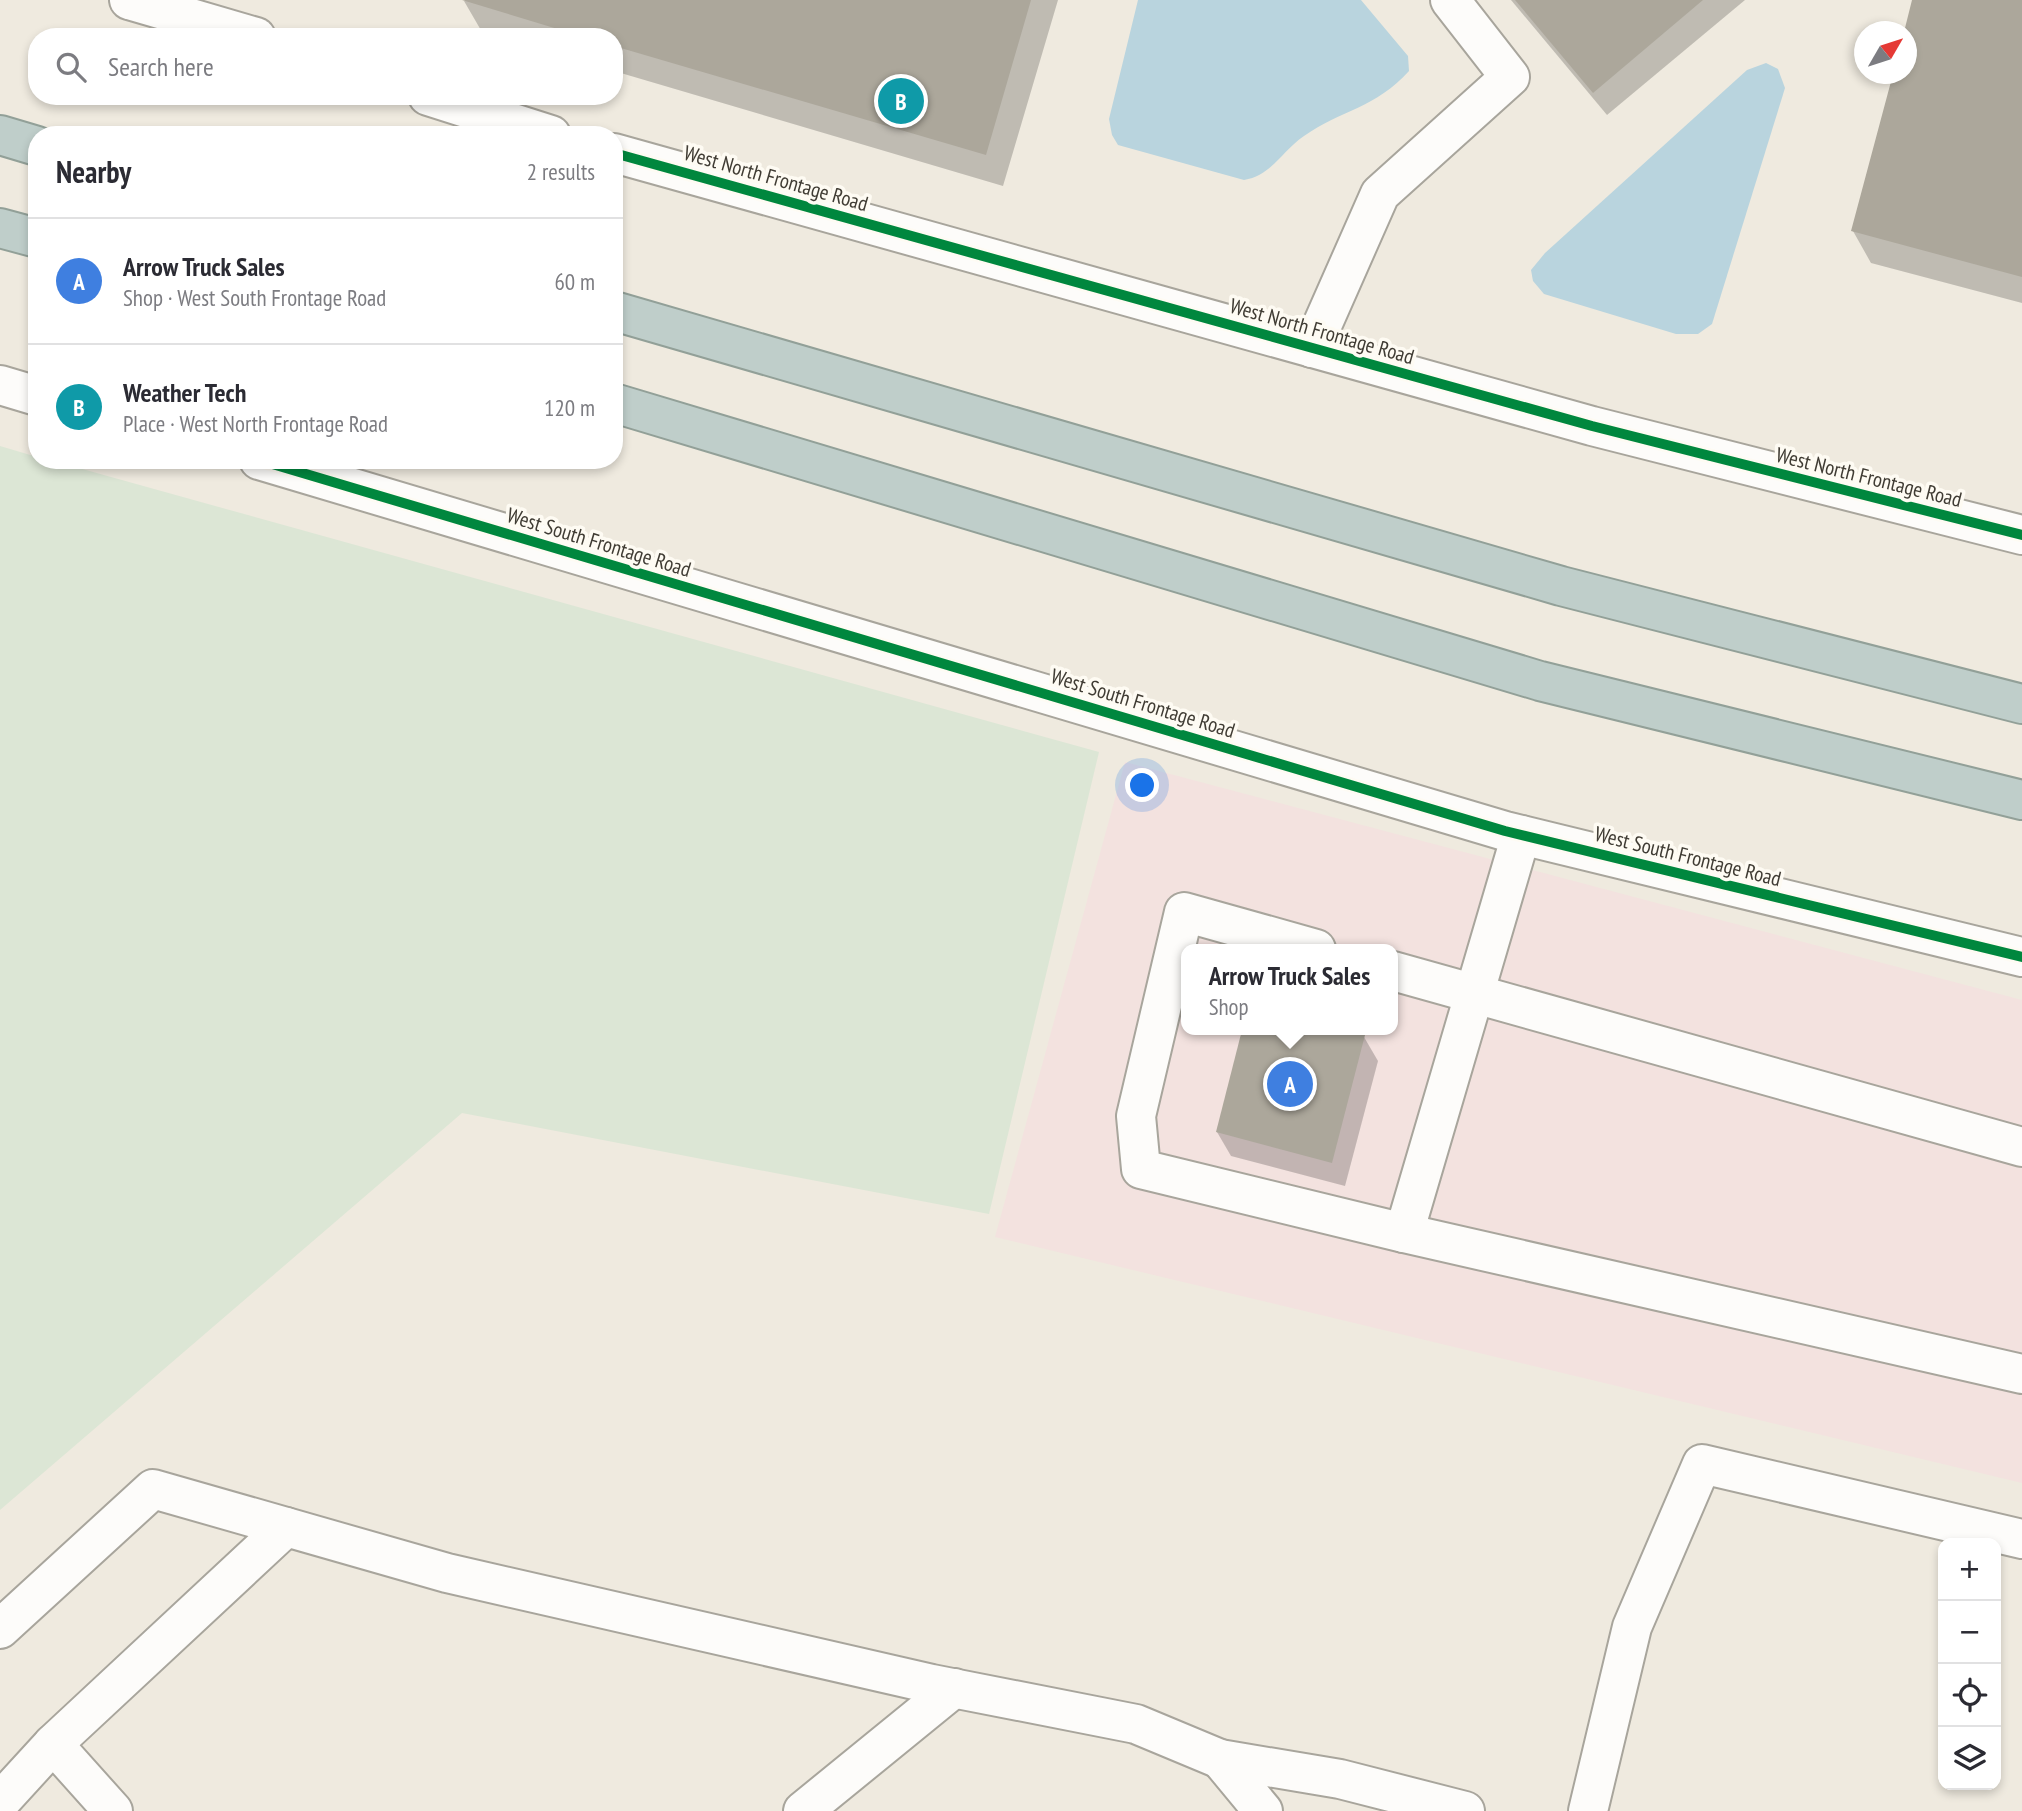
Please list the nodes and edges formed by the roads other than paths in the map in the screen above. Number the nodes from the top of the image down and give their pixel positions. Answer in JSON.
{"nodes":[{"id":1,"x":129,"y":0,"type":"edge"},
{"id":2,"x":1450,"y":0,"type":"edge"},
{"id":3,"x":220,"y":12,"type":"edge"},
{"id":4,"x":243,"y":28,"type":"edge"},
{"id":5,"x":456,"y":105,"type":"edge"},
{"id":6,"x":523,"y":126,"type":"edge"},
{"id":7,"x":0,"y":135,"type":"edge"},
{"id":8,"x":28,"y":143,"type":"edge"},
{"id":9,"x":623,"y":156,"type":"edge"},
{"id":10,"x":0,"y":228,"type":"edge"},
{"id":11,"x":28,"y":236,"type":"edge"},
{"id":12,"x":623,"y":314,"type":"edge"},
{"id":13,"x":1312,"y":348,"type":"junction"},
{"id":14,"x":0,"y":385,"type":"edge"},
{"id":15,"x":28,"y":393,"type":"edge"},
{"id":16,"x":623,"y":406,"type":"edge"},
{"id":17,"x":289,"y":469,"type":"edge"},
{"id":18,"x":2022,"y":536,"type":"edge"},
{"id":19,"x":2022,"y":704,"type":"edge"},
{"id":20,"x":2022,"y":800,"type":"edge"},
{"id":21,"x":1521,"y":835,"type":"junction"},
{"id":22,"x":1298,"y":944,"type":"edge"},
{"id":23,"x":2022,"y":957,"type":"edge"},
{"id":24,"x":1398,"y":972,"type":"edge"},
{"id":25,"x":1474,"y":993,"type":"junction"},
{"id":26,"x":2022,"y":1147,"type":"edge"},
{"id":27,"x":1404,"y":1233,"type":"junction"},
{"id":28,"x":2022,"y":1374,"type":"edge"},
{"id":29,"x":286,"y":1527,"type":"junction"},
{"id":30,"x":2022,"y":1539,"type":"edge"},
{"id":31,"x":0,"y":1629,"type":"edge"},
{"id":32,"x":954,"y":1688,"type":"junction"},
{"id":33,"x":54,"y":1744,"type":"junction"},
{"id":34,"x":1220,"y":1759,"type":"junction"},
{"id":35,"x":0,"y":1802,"type":"edge"},
{"id":36,"x":815,"y":1808,"type":"edge"},
{"id":37,"x":113,"y":1811,"type":"edge"},
{"id":38,"x":1263,"y":1811,"type":"edge"},
{"id":39,"x":1465,"y":1811,"type":"edge"},
{"id":40,"x":1588,"y":1811,"type":"edge"}],
"edges":[{"from":1,"to":3,"type":"street"},
{"from":2,"to":13,"type":"street"},
{"from":3,"to":4,"type":"street"},
{"from":5,"to":6,"type":"street"},
{"from":7,"to":8,"type":"highway"},
{"from":9,"to":13,"type":"street","name":"West North Frontage Road"},
{"from":10,"to":11,"type":"highway"},
{"from":12,"to":19,"type":"highway"},
{"from":13,"to":18,"type":"street","name":"West North Frontage Road"},
{"from":14,"to":15,"type":"street"},
{"from":16,"to":20,"type":"highway"},
{"from":17,"to":21,"type":"street","name":"West South Frontage Road"},
{"from":21,"to":23,"type":"street","name":"West South Frontage Road"},
{"from":21,"to":25,"type":"street"},
{"from":22,"to":27,"type":"street"},
{"from":24,"to":25,"type":"street"},
{"from":25,"to":26,"type":"street"},
{"from":25,"to":27,"type":"street"},
{"from":27,"to":28,"type":"street"},
{"from":29,"to":31,"type":"street"},
{"from":29,"to":32,"type":"street"},
{"from":29,"to":33,"type":"street"},
{"from":30,"to":40,"type":"street"},
{"from":32,"to":34,"type":"street"},
{"from":32,"to":36,"type":"street"},
{"from":33,"to":35,"type":"street"},
{"from":33,"to":37,"type":"street"},
{"from":34,"to":38,"type":"street"},
{"from":34,"to":39,"type":"street"}]}
